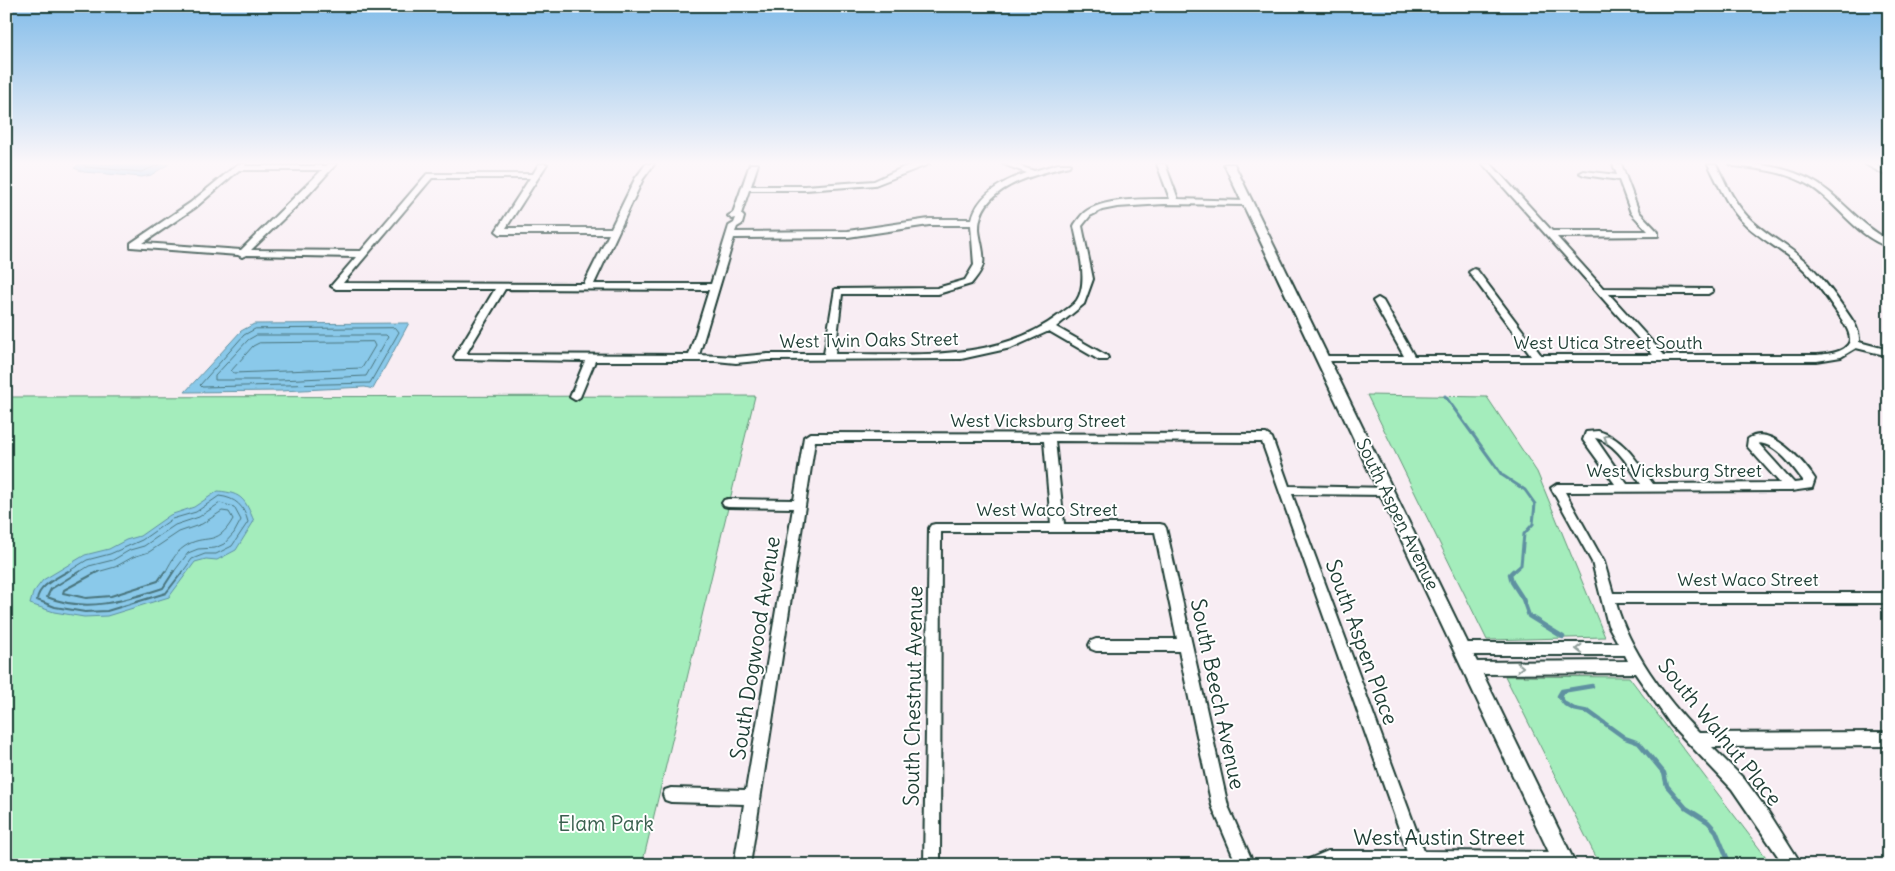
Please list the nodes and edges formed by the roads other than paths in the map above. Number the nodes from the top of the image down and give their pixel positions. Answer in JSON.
{"nodes":[{"id":1,"x":193,"y":205,"type":"edge"},
{"id":2,"x":293,"y":205,"type":"edge"},
{"id":3,"x":405,"y":205,"type":"edge"},
{"id":4,"x":517,"y":205,"type":"edge"},
{"id":5,"x":627,"y":205,"type":"edge"},
{"id":6,"x":740,"y":205,"type":"edge"},
{"id":7,"x":980,"y":205,"type":"edge"},
{"id":8,"x":1116,"y":205,"type":"edge"},
{"id":9,"x":1248,"y":205,"type":"edge"},
{"id":10,"x":1524,"y":205,"type":"edge"},
{"id":11,"x":1632,"y":205,"type":"edge"},
{"id":12,"x":1733,"y":205,"type":"edge"},
{"id":13,"x":1837,"y":205,"type":"edge"},
{"id":14,"x":974,"y":222,"type":"junction"},
{"id":15,"x":732,"y":231,"type":"junction"},
{"id":16,"x":614,"y":232,"type":"junction"},
{"id":17,"x":1550,"y":234,"type":"junction"},
{"id":18,"x":1889,"y":244,"type":"edge"},
{"id":19,"x":242,"y":254,"type":"junction"},
{"id":20,"x":362,"y":254,"type":"junction"},
{"id":21,"x":1474,"y":272,"type":"dead end"},
{"id":22,"x":502,"y":286,"type":"junction"},
{"id":23,"x":588,"y":286,"type":"junction"},
{"id":24,"x":714,"y":287,"type":"junction"},
{"id":25,"x":1602,"y":291,"type":"junction"},
{"id":26,"x":1708,"y":291,"type":"dead end"},
{"id":27,"x":1378,"y":300,"type":"dead end"},
{"id":28,"x":1049,"y":327,"type":"junction"},
{"id":29,"x":1854,"y":344,"type":"junction"},
{"id":30,"x":1889,"y":353,"type":"edge"},
{"id":31,"x":829,"y":357,"type":"junction"},
{"id":32,"x":693,"y":358,"type":"junction"},
{"id":33,"x":1103,"y":358,"type":"dead end"},
{"id":34,"x":1410,"y":358,"type":"junction"},
{"id":35,"x":1538,"y":358,"type":"junction"},
{"id":36,"x":1661,"y":358,"type":"junction"},
{"id":37,"x":591,"y":359,"type":"junction"},
{"id":38,"x":1323,"y":359,"type":"junction"},
{"id":39,"x":575,"y":397,"type":"dead end"},
{"id":40,"x":810,"y":437,"type":"joint"},
{"id":41,"x":1049,"y":438,"type":"junction"},
{"id":42,"x":1266,"y":438,"type":"joint"},
{"id":43,"x":1791,"y":487,"type":"junction"},
{"id":44,"x":1558,"y":488,"type":"joint"},
{"id":45,"x":1624,"y":488,"type":"junction"},
{"id":46,"x":1650,"y":488,"type":"junction"},
{"id":47,"x":1285,"y":490,"type":"junction"},
{"id":48,"x":1387,"y":490,"type":"junction"},
{"id":49,"x":728,"y":503,"type":"dead end"},
{"id":50,"x":799,"y":504,"type":"junction"},
{"id":51,"x":935,"y":528,"type":"joint"},
{"id":52,"x":1058,"y":528,"type":"junction"},
{"id":53,"x":1160,"y":528,"type":"joint"},
{"id":54,"x":1607,"y":598,"type":"junction"},
{"id":55,"x":1889,"y":598,"type":"edge"},
{"id":56,"x":1096,"y":645,"type":"dead end"},
{"id":57,"x":1186,"y":645,"type":"junction"},
{"id":58,"x":1462,"y":649,"type":"junction"},
{"id":59,"x":1628,"y":649,"type":"junction"},
{"id":60,"x":1638,"y":667,"type":"junction"},
{"id":61,"x":1471,"y":668,"type":"junction"},
{"id":62,"x":1889,"y":739,"type":"edge"},
{"id":63,"x":1696,"y":740,"type":"junction"},
{"id":64,"x":671,"y":795,"type":"dead end"},
{"id":65,"x":753,"y":797,"type":"junction"},
{"id":66,"x":1418,"y":859,"type":"junction"},
{"id":67,"x":1565,"y":862,"type":"edge"},
{"id":68,"x":742,"y":865,"type":"edge"},
{"id":69,"x":932,"y":865,"type":"edge"},
{"id":70,"x":1246,"y":865,"type":"edge"},
{"id":71,"x":1315,"y":865,"type":"edge"},
{"id":72,"x":1794,"y":865,"type":"edge"}],
"edges":[{"from":1,"to":19,"type":"street"},
{"from":2,"to":19,"type":"street"},
{"from":3,"to":20,"type":"street"},
{"from":4,"to":16,"type":"street"},
{"from":5,"to":16,"type":"street"},
{"from":6,"to":15,"type":"street"},
{"from":7,"to":14,"type":"street"},
{"from":8,"to":28,"type":"street","name":"West Twin Oaks Street"},
{"from":9,"to":38,"type":"main road","name":"South Aspen Avenue"},
{"from":10,"to":17,"type":"street"},
{"from":11,"to":17,"type":"street"},
{"from":12,"to":29,"type":"street"},
{"from":13,"to":18,"type":"street"},
{"from":14,"to":15,"type":"street"},
{"from":14,"to":31,"type":"street"},
{"from":15,"to":24,"type":"street"},
{"from":16,"to":23,"type":"street"},
{"from":17,"to":25,"type":"street"},
{"from":19,"to":20,"type":"street"},
{"from":20,"to":22,"type":"street"},
{"from":21,"to":35,"type":"street"},
{"from":22,"to":23,"type":"street"},
{"from":22,"to":37,"type":"street","name":"West Twin Oaks Street"},
{"from":23,"to":24,"type":"street"},
{"from":24,"to":32,"type":"street"},
{"from":25,"to":26,"type":"street"},
{"from":25,"to":36,"type":"street"},
{"from":27,"to":34,"type":"street"},
{"from":28,"to":31,"type":"street","name":"West Twin Oaks Street"},
{"from":28,"to":33,"type":"street"},
{"from":29,"to":30,"type":"street"},
{"from":29,"to":36,"type":"street","name":"West Utica Street South"},
{"from":31,"to":32,"type":"street","name":"West Twin Oaks Street"},
{"from":32,"to":37,"type":"street","name":"West Twin Oaks Street"},
{"from":34,"to":35,"type":"street","name":"West Utica Street South"},
{"from":34,"to":38,"type":"street","name":"West Utica Street South"},
{"from":35,"to":36,"type":"street","name":"West Utica Street South"},
{"from":37,"to":39,"type":"street"},
{"from":38,"to":48,"type":"main road","name":"South Aspen Avenue"},
{"from":40,"to":41,"type":"street","name":"West Vicksburg Street"},
{"from":40,"to":50,"type":"street","name":"South Dogwood Avenue"},
{"from":41,"to":42,"type":"street","name":"West Vicksburg Street"},
{"from":41,"to":52,"type":"street"},
{"from":42,"to":47,"type":"street","name":"South Aspen Place"},
{"from":43,"to":43,"type":"street"},
{"from":43,"to":46,"type":"street","name":"West Vicksburg Street"},
{"from":44,"to":45,"type":"street","name":"West Vicksburg Street"},
{"from":44,"to":54,"type":"street","name":"South Walnut Place"},
{"from":45,"to":46,"type":"street","name":"West Vicksburg Street"},
{"from":46,"to":45,"type":"street","one_way":true},
{"from":47,"to":48,"type":"street"},
{"from":47,"to":66,"type":"street","name":"South Aspen Place"},
{"from":48,"to":58,"type":"main road","name":"South Aspen Avenue"},
{"from":49,"to":50,"type":"street"},
{"from":50,"to":65,"type":"street","name":"South Dogwood Avenue"},
{"from":51,"to":52,"type":"street","name":"West Waco Street"},
{"from":51,"to":69,"type":"street","name":"South Chestnut Avenue"},
{"from":52,"to":53,"type":"street","name":"West Waco Street"},
{"from":53,"to":57,"type":"street","name":"South Beech Avenue"},
{"from":54,"to":55,"type":"street","name":"West Waco Street"},
{"from":54,"to":59,"type":"street","name":"South Walnut Place"},
{"from":56,"to":57,"type":"street"},
{"from":57,"to":70,"type":"street","name":"South Beech Avenue"},
{"from":59,"to":58,"type":"street","one_way":true},
{"from":58,"to":61,"type":"main road","name":"South Aspen Avenue"},
{"from":59,"to":60,"type":"street","name":"South Walnut Place"},
{"from":61,"to":60,"type":"street","one_way":true},
{"from":60,"to":63,"type":"street","name":"South Walnut Place"},
{"from":61,"to":67,"type":"main road","name":"South Aspen Avenue"},
{"from":62,"to":63,"type":"street"},
{"from":63,"to":72,"type":"street","name":"South Walnut Place"},
{"from":64,"to":65,"type":"street"},
{"from":65,"to":68,"type":"street","name":"South Dogwood Avenue"},
{"from":66,"to":67,"type":"street","name":"West Austin Street"},
{"from":66,"to":71,"type":"street","name":"West Austin Street"}]}
